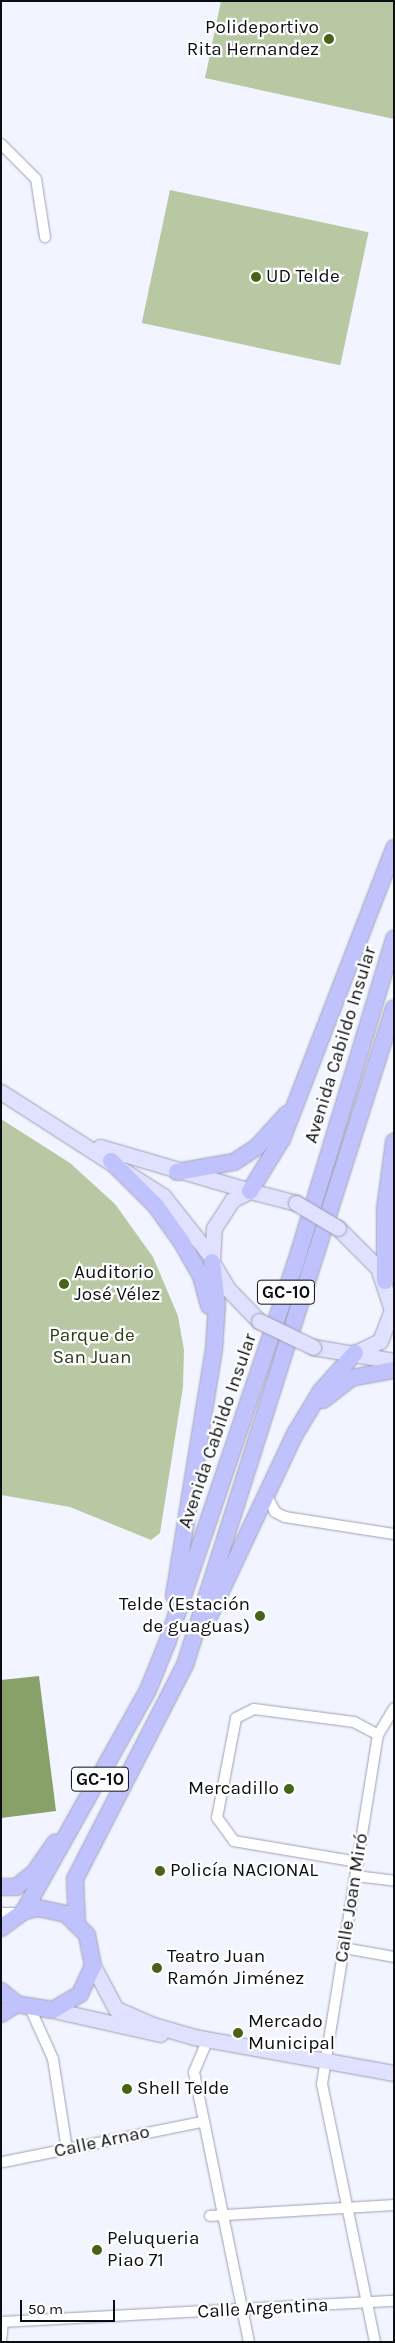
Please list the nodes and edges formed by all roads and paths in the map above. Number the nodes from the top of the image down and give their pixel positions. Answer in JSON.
{"nodes":[{"id":1,"x":1,"y":144,"type":"edge"},
{"id":2,"x":45,"y":237,"type":"dead end"},
{"id":3,"x":394,"y":848,"type":"edge"},
{"id":4,"x":394,"y":939,"type":"edge"},
{"id":5,"x":394,"y":1008,"type":"edge"},
{"id":6,"x":1,"y":1092,"type":"edge"},
{"id":7,"x":290,"y":1111,"type":"junction"},
{"id":8,"x":84,"y":1142,"type":"junction"},
{"id":9,"x":394,"y":1142,"type":"edge"},
{"id":10,"x":111,"y":1161,"type":"junction"},
{"id":11,"x":177,"y":1172,"type":"junction"},
{"id":12,"x":250,"y":1191,"type":"junction"},
{"id":13,"x":385,"y":1209,"type":"junction"},
{"id":14,"x":394,"y":1252,"type":"edge"},
{"id":15,"x":211,"y":1259,"type":"junction"},
{"id":16,"x":389,"y":1289,"type":"edge"},
{"id":17,"x":215,"y":1330,"type":"junction"},
{"id":18,"x":355,"y":1354,"type":"junction"},
{"id":19,"x":394,"y":1361,"type":"edge"},
{"id":20,"x":394,"y":1370,"type":"edge"},
{"id":21,"x":305,"y":1418,"type":"junction"},
{"id":22,"x":267,"y":1496,"type":"junction"},
{"id":23,"x":394,"y":1534,"type":"edge"},
{"id":24,"x":167,"y":1643,"type":"junction"},
{"id":25,"x":185,"y":1665,"type":"junction"},
{"id":26,"x":394,"y":1708,"type":"edge"},
{"id":27,"x":378,"y":1735,"type":"junction"},
{"id":28,"x":82,"y":1811,"type":"junction"},
{"id":29,"x":358,"y":1862,"type":"junction"},
{"id":30,"x":356,"y":1876,"type":"junction"},
{"id":31,"x":394,"y":1881,"type":"edge"},
{"id":32,"x":1,"y":1887,"type":"edge"},
{"id":33,"x":22,"y":1912,"type":"junction"},
{"id":34,"x":1,"y":1913,"type":"edge"},
{"id":35,"x":77,"y":1922,"type":"junction"},
{"id":36,"x":1,"y":1928,"type":"edge"},
{"id":37,"x":344,"y":1948,"type":"junction"},
{"id":38,"x":394,"y":1957,"type":"edge"},
{"id":39,"x":92,"y":1966,"type":"junction"},
{"id":40,"x":1,"y":1991,"type":"edge"},
{"id":41,"x":24,"y":2007,"type":"junction"},
{"id":42,"x":53,"y":2010,"type":"junction"},
{"id":43,"x":1,"y":2014,"type":"edge"},
{"id":44,"x":201,"y":2038,"type":"junction"},
{"id":45,"x":323,"y":2060,"type":"junction"},
{"id":46,"x":394,"y":2073,"type":"edge"},
{"id":47,"x":201,"y":2122,"type":"junction"},
{"id":48,"x":67,"y":2149,"type":"junction"},
{"id":49,"x":2,"y":2164,"type":"edge"},
{"id":50,"x":394,"y":2205,"type":"edge"},
{"id":51,"x":349,"y":2208,"type":"junction"},
{"id":52,"x":223,"y":2212,"type":"junction"},
{"id":53,"x":210,"y":2216,"type":"dead end"},
{"id":54,"x":394,"y":2301,"type":"edge"},
{"id":55,"x":364,"y":2303,"type":"junction"},
{"id":56,"x":243,"y":2310,"type":"junction"},
{"id":57,"x":2,"y":2322,"type":"edge"},
{"id":58,"x":1,"y":2340,"type":"edge"},
{"id":59,"x":249,"y":2342,"type":"edge"},
{"id":60,"x":375,"y":2342,"type":"edge"}],
"edges":[{"from":1,"to":2,"type":"street"},
{"from":3,"to":7,"type":"main road"},
{"from":4,"to":24,"type":"main road","name":"Avenida Cabildo Insular","number":"GC-10"},
{"from":5,"to":25,"type":"main road","name":"Avenida Cabildo Insular","number":"GC-10"},
{"from":6,"to":8,"type":"main road"},
{"from":7,"to":11,"type":"main road"},
{"from":7,"to":12,"type":"main road"},
{"from":8,"to":10,"type":"main road"},
{"from":8,"to":11,"type":"main road"},
{"from":9,"to":13,"type":"main road"},
{"from":10,"to":15,"type":"main road"},
{"from":10,"to":17,"type":"main road"},
{"from":11,"to":12,"type":"main road"},
{"from":12,"to":15,"type":"main road"},
{"from":12,"to":16,"type":"main road","bridge":true},
{"from":13,"to":14,"type":"main road"},
{"from":13,"to":16,"type":"main road"},
{"from":15,"to":17,"type":"main road"},
{"from":15,"to":18,"type":"main road","bridge":true},
{"from":16,"to":18,"type":"main road"},
{"from":17,"to":24,"type":"main road"},
{"from":18,"to":19,"type":"main road"},
{"from":18,"to":21,"type":"main road"},
{"from":20,"to":21,"type":"main road"},
{"from":21,"to":22,"type":"main road"},
{"from":22,"to":23,"type":"street"},
{"from":22,"to":25,"type":"main road"},
{"from":24,"to":28,"type":"main road","name":"Avenida Cabildo Insular","number":"GC-10"},
{"from":25,"to":35,"type":"main road","name":"Avenida Cabildo Insular","number":"GC-10"},
{"from":26,"to":27,"type":"street"},
{"from":27,"to":29,"type":"street","name":"Calle Joan Miró"},
{"from":27,"to":29,"type":"street"},
{"from":28,"to":32,"type":"main road"},
{"from":28,"to":33,"type":"main road","name":"Avenida Cabildo Insular","number":"GC-10"},
{"from":29,"to":30,"type":"street","name":"Calle Joan Miró"},
{"from":30,"to":31,"type":"street"},
{"from":30,"to":37,"type":"street","name":"Calle Joan Miró"},
{"from":33,"to":34,"type":"street"},
{"from":33,"to":35,"type":"main road"},
{"from":33,"to":36,"type":"main road","number":"GC-10"},
{"from":35,"to":39,"type":"main road","number":"GC-10"},
{"from":37,"to":38,"type":"street"},
{"from":37,"to":45,"type":"street","name":"Calle Joan Miró"},
{"from":39,"to":42,"type":"main road"},
{"from":39,"to":44,"type":"main road"},
{"from":40,"to":41,"type":"main road"},
{"from":41,"to":42,"type":"main road"},
{"from":41,"to":43,"type":"main road"},
{"from":41,"to":48,"type":"street"},
{"from":42,"to":44,"type":"main road"},
{"from":44,"to":45,"type":"main road"},
{"from":44,"to":47,"type":"street"},
{"from":45,"to":46,"type":"main road"},
{"from":45,"to":51,"type":"street","name":"Calle Joan Miró"},
{"from":47,"to":48,"type":"street","name":"Calle Arnao"},
{"from":47,"to":52,"type":"street"},
{"from":48,"to":49,"type":"street","name":"Calle Arnao"},
{"from":50,"to":51,"type":"street"},
{"from":51,"to":52,"type":"street"},
{"from":51,"to":55,"type":"street","name":"Calle Joan Miró"},
{"from":52,"to":53,"type":"street"},
{"from":52,"to":56,"type":"street"},
{"from":54,"to":55,"type":"street","name":"Calle Argentina"},
{"from":55,"to":56,"type":"street","name":"Calle Argentina"},
{"from":55,"to":60,"type":"street","name":"Calle Joan Miró"},
{"from":56,"to":57,"type":"street","name":"Calle Argentina"},
{"from":56,"to":59,"type":"street"},
{"from":57,"to":58,"type":"street"}]}
